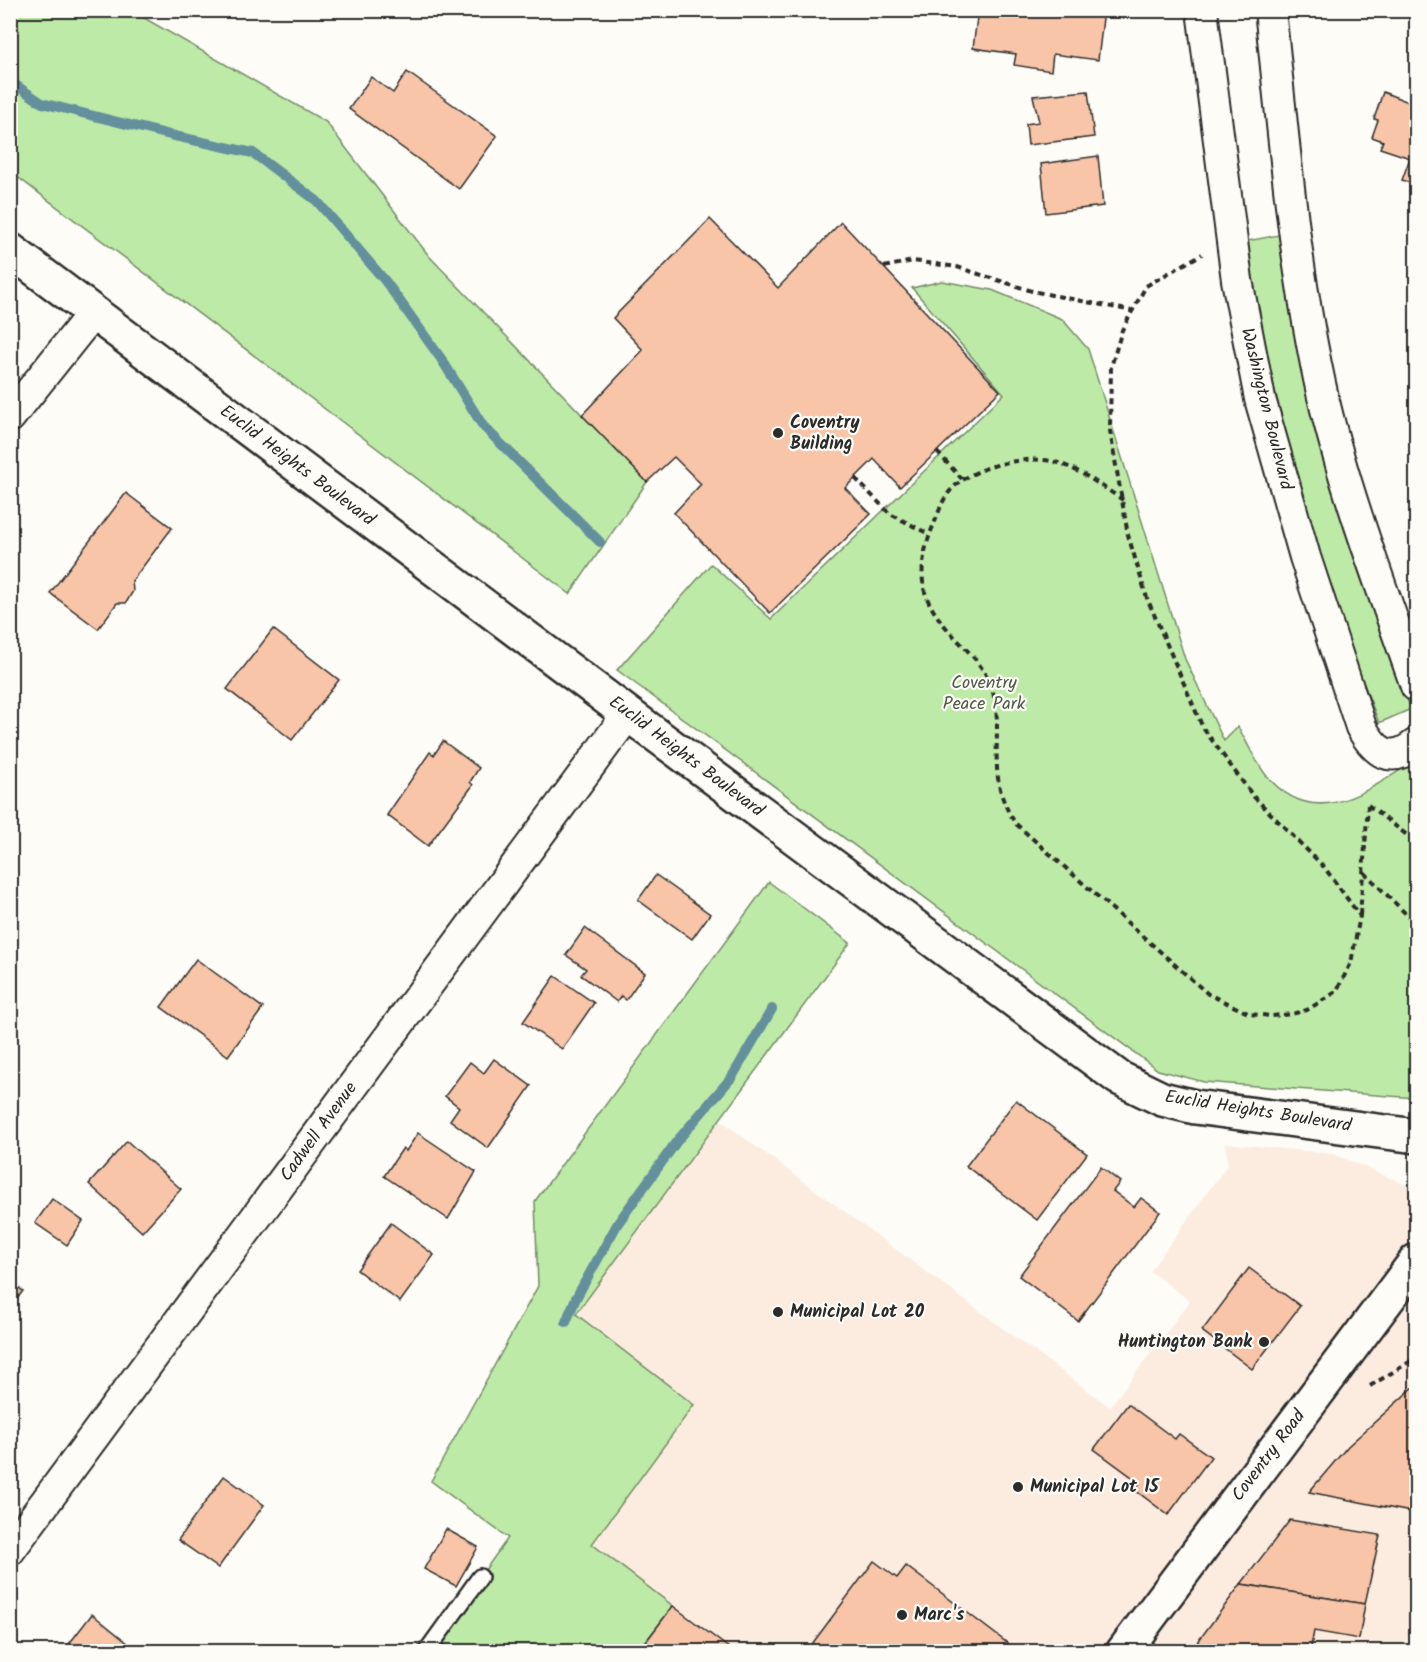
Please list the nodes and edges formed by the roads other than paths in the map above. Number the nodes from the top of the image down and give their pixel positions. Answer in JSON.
{"nodes":[{"id":1,"x":1202,"y":10,"type":"edge"},
{"id":2,"x":1270,"y":10,"type":"edge"},
{"id":3,"x":10,"y":250,"type":"edge"},
{"id":4,"x":93,"y":312,"type":"junction"},
{"id":5,"x":10,"y":417,"type":"edge"},
{"id":6,"x":1416,"y":686,"type":"edge"},
{"id":7,"x":628,"y":714,"type":"junction"},
{"id":8,"x":1416,"y":744,"type":"edge"},
{"id":9,"x":1416,"y":1136,"type":"edge"},
{"id":10,"x":1416,"y":1261,"type":"edge"},
{"id":11,"x":10,"y":1550,"type":"edge"},
{"id":12,"x":480,"y":1577,"type":"dead end"},
{"id":13,"x":426,"y":1652,"type":"edge"},
{"id":14,"x":1123,"y":1652,"type":"edge"}],
"edges":[{"from":1,"to":8,"type":"street","name":"Washington Boulevard"},
{"from":2,"to":6,"type":"street"},
{"from":3,"to":4,"type":"street","name":"Euclid Heights Boulevard"},
{"from":4,"to":5,"type":"street"},
{"from":4,"to":7,"type":"street","name":"Euclid Heights Boulevard"},
{"from":7,"to":9,"type":"street","name":"Euclid Heights Boulevard"},
{"from":7,"to":11,"type":"street","name":"Cadwell Avenue"},
{"from":10,"to":14,"type":"street","name":"Coventry Road"},
{"from":12,"to":13,"type":"lane"}]}
